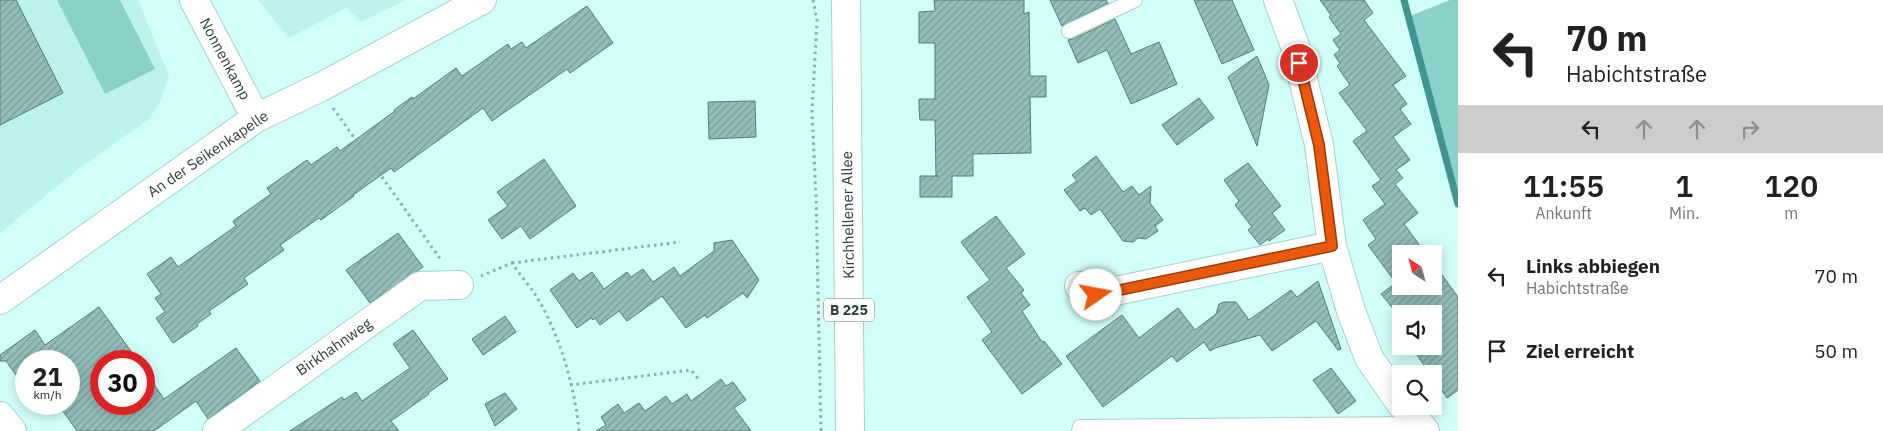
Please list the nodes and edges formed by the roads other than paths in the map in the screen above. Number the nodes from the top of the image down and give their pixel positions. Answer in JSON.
{"nodes":[{"id":1,"x":194,"y":0,"type":"edge"},
{"id":2,"x":482,"y":0,"type":"edge"},
{"id":3,"x":846,"y":0,"type":"edge"},
{"id":4,"x":1136,"y":0,"type":"edge"},
{"id":5,"x":1278,"y":0,"type":"edge"},
{"id":6,"x":1069,"y":30,"type":"dead end"},
{"id":7,"x":256,"y":118,"type":"junction"},
{"id":8,"x":1332,"y":246,"type":"junction"},
{"id":9,"x":459,"y":285,"type":"road end"},
{"id":10,"x":1079,"y":286,"type":"dead end"},
{"id":11,"x":0,"y":300,"type":"edge"},
{"id":12,"x":0,"y":416,"type":"edge"},
{"id":13,"x":1412,"y":416,"type":"edge"},
{"id":14,"x":12,"y":431,"type":"edge"},
{"id":15,"x":217,"y":431,"type":"edge"},
{"id":16,"x":850,"y":431,"type":"edge"},
{"id":17,"x":1079,"y":431,"type":"edge"}],
"edges":[{"from":1,"to":7,"type":"street","name":"Nonnenkamp"},
{"from":2,"to":7,"type":"street","name":"An der Seikenkapelle"},
{"from":3,"to":16,"type":"street","name":"Kirchhellener Allee","number":"B 225"},
{"from":4,"to":6,"type":"lane"},
{"from":5,"to":8,"type":"street"},
{"from":7,"to":11,"type":"street","name":"An der Seikenkapelle"},
{"from":8,"to":10,"type":"street"},
{"from":8,"to":13,"type":"street"},
{"from":9,"to":15,"type":"street","name":"Birkhahnweg"},
{"from":12,"to":14,"type":"street"},
{"from":13,"to":17,"type":"lane"}]}
